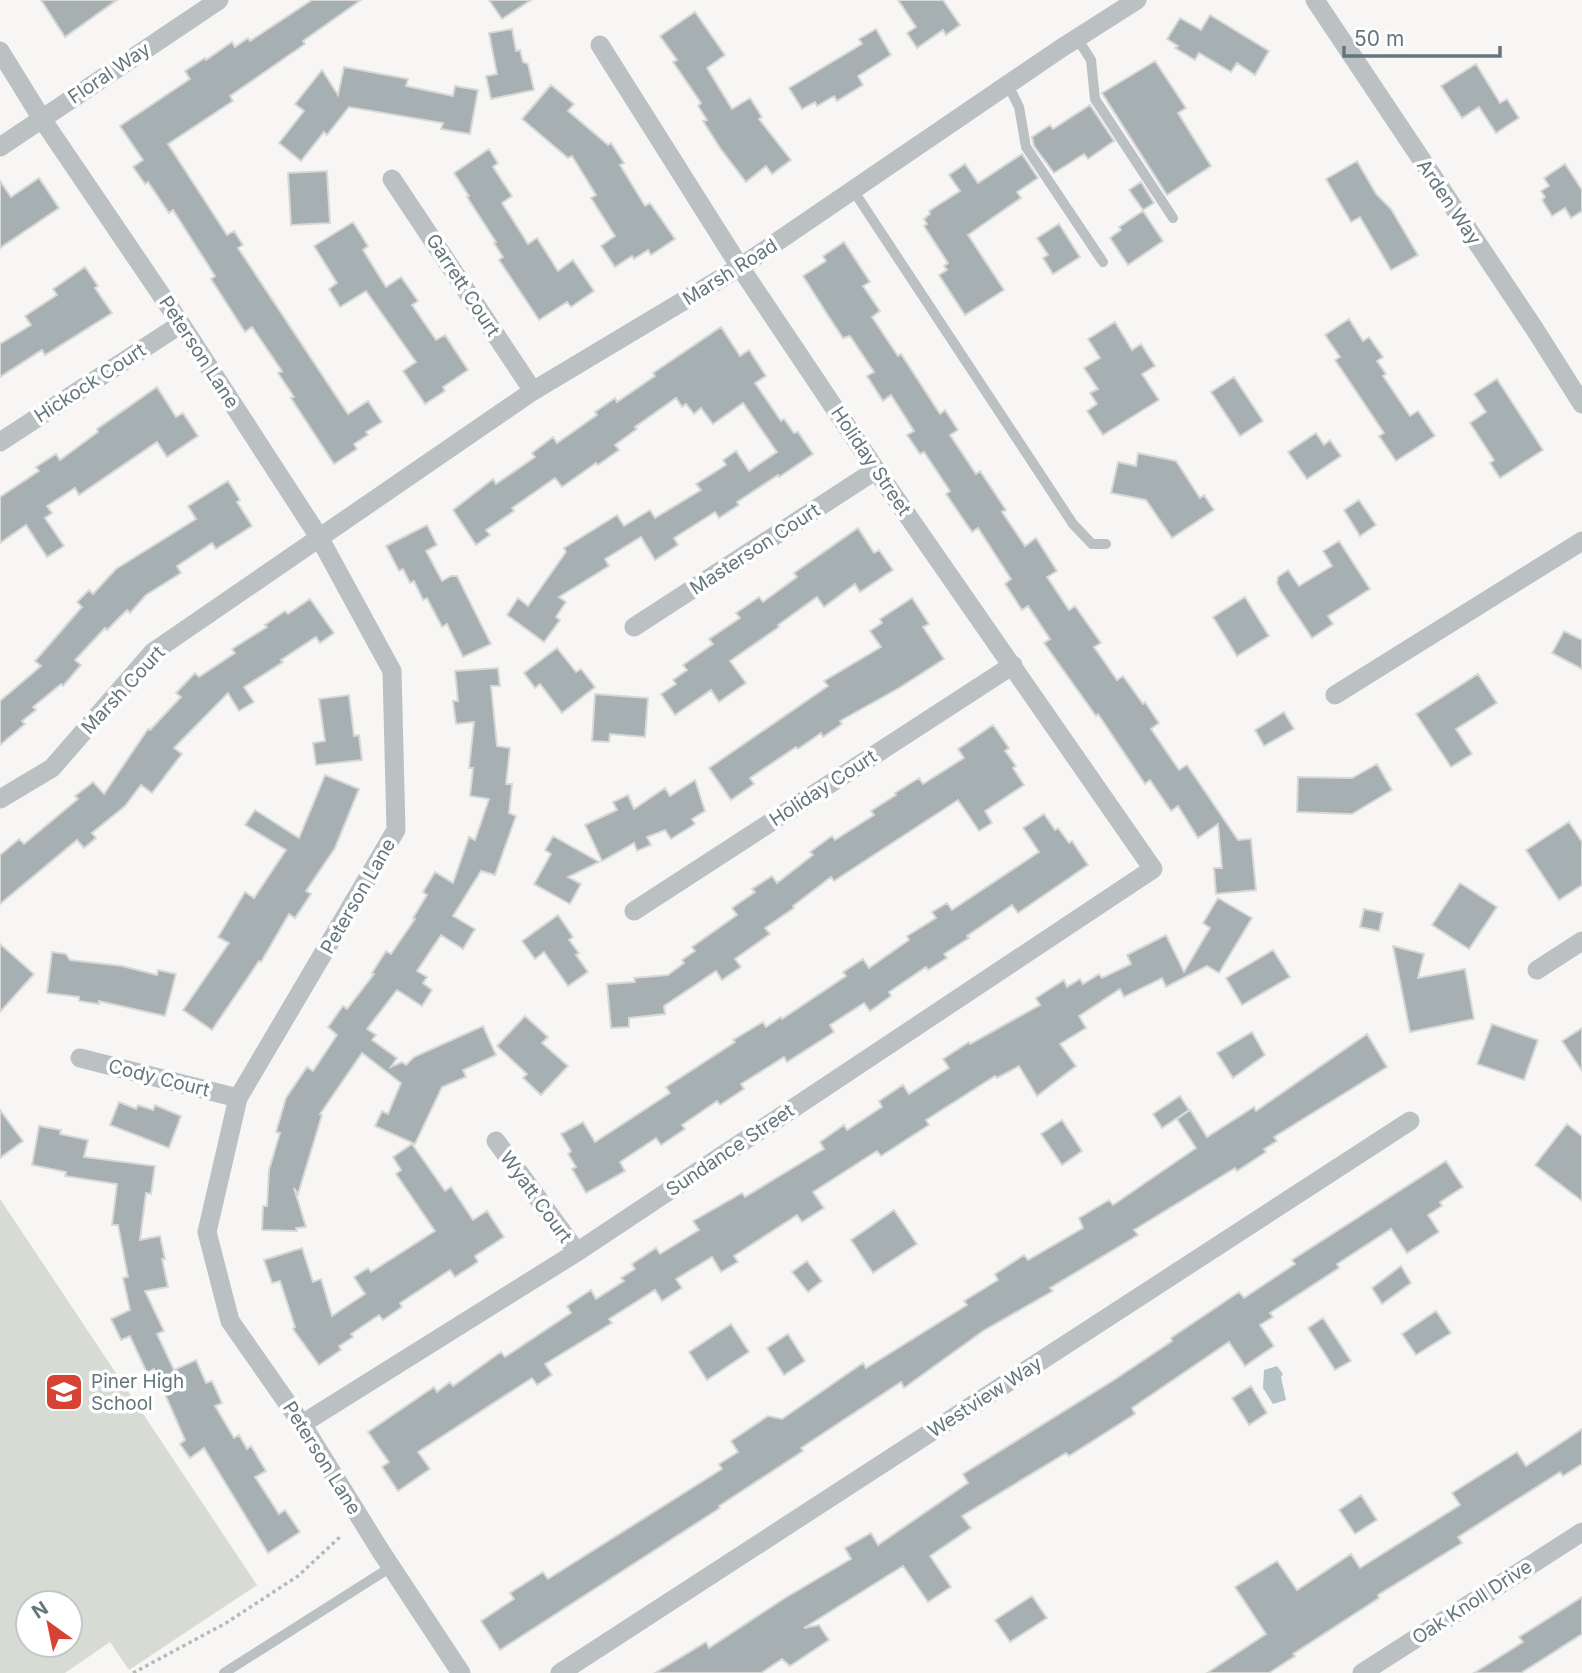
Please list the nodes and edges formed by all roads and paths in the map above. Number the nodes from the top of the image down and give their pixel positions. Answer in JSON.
{"nodes":[{"id":1,"x":219,"y":0,"type":"edge"},
{"id":2,"x":1137,"y":0,"type":"edge"},
{"id":3,"x":1315,"y":0,"type":"edge"},
{"id":4,"x":1077,"y":38,"type":"junction"},
{"id":5,"x":600,"y":46,"type":"dead end"},
{"id":6,"x":0,"y":51,"type":"edge"},
{"id":7,"x":1007,"y":85,"type":"junction"},
{"id":8,"x":42,"y":119,"type":"junction"},
{"id":9,"x":0,"y":147,"type":"edge"},
{"id":10,"x":392,"y":179,"type":"dead end"},
{"id":11,"x":853,"y":190,"type":"junction"},
{"id":12,"x":1173,"y":218,"type":"dead end"},
{"id":13,"x":1103,"y":261,"type":"dead end"},
{"id":14,"x":740,"y":267,"type":"junction"},
{"id":15,"x":181,"y":324,"type":"junction"},
{"id":16,"x":533,"y":391,"type":"junction"},
{"id":17,"x":1582,"y":404,"type":"edge"},
{"id":18,"x":0,"y":442,"type":"edge"},
{"id":19,"x":876,"y":470,"type":"junction"},
{"id":20,"x":320,"y":537,"type":"junction"},
{"id":21,"x":1582,"y":541,"type":"edge"},
{"id":22,"x":1106,"y":544,"type":"dead end"},
{"id":23,"x":634,"y":627,"type":"dead end"},
{"id":24,"x":1013,"y":665,"type":"junction"},
{"id":25,"x":1335,"y":695,"type":"dead end"},
{"id":26,"x":0,"y":800,"type":"edge"},
{"id":27,"x":1153,"y":869,"type":"joint"},
{"id":28,"x":634,"y":911,"type":"dead end"},
{"id":29,"x":1582,"y":940,"type":"edge"},
{"id":30,"x":1537,"y":970,"type":"dead end"},
{"id":31,"x":80,"y":1058,"type":"dead end"},
{"id":32,"x":238,"y":1098,"type":"junction"},
{"id":33,"x":1410,"y":1121,"type":"dead end"},
{"id":34,"x":496,"y":1141,"type":"dead end"},
{"id":35,"x":577,"y":1252,"type":"junction"},
{"id":36,"x":302,"y":1424,"type":"junction"},
{"id":37,"x":1582,"y":1532,"type":"edge"},
{"id":38,"x":342,"y":1535,"type":"dead end"},
{"id":39,"x":391,"y":1567,"type":"junction"},
{"id":40,"x":133,"y":1673,"type":"edge"},
{"id":41,"x":224,"y":1673,"type":"edge"},
{"id":42,"x":461,"y":1673,"type":"edge"},
{"id":43,"x":560,"y":1673,"type":"edge"},
{"id":44,"x":1362,"y":1673,"type":"edge"}],
"edges":[{"from":1,"to":8,"type":"street","name":"Floral Way"},
{"from":2,"to":4,"type":"street","name":"Marsh Road"},
{"from":3,"to":17,"type":"street","name":"Arden Way"},
{"from":4,"to":7,"type":"street","name":"Marsh Road"},
{"from":4,"to":12,"type":"lane"},
{"from":5,"to":14,"type":"street","name":"Holiday Street"},
{"from":6,"to":8,"type":"street","name":"Peterson Lane"},
{"from":7,"to":11,"type":"street","name":"Marsh Road"},
{"from":7,"to":13,"type":"lane"},
{"from":8,"to":9,"type":"street","name":"Floral Way"},
{"from":8,"to":15,"type":"street","name":"Peterson Lane"},
{"from":10,"to":16,"type":"street","name":"Garrett Court"},
{"from":11,"to":14,"type":"street","name":"Marsh Road"},
{"from":11,"to":22,"type":"lane"},
{"from":14,"to":16,"type":"street","name":"Marsh Road"},
{"from":14,"to":19,"type":"street","name":"Holiday Street"},
{"from":15,"to":18,"type":"street","name":"Hickock Court"},
{"from":15,"to":20,"type":"street","name":"Peterson Lane"},
{"from":16,"to":20,"type":"street","name":"Marsh Road"},
{"from":19,"to":23,"type":"street","name":"Masterson Court"},
{"from":19,"to":24,"type":"street","name":"Holiday Street"},
{"from":20,"to":26,"type":"street","name":"Marsh Court"},
{"from":20,"to":32,"type":"street","name":"Peterson Lane"},
{"from":21,"to":25,"type":"street"},
{"from":24,"to":27,"type":"street","name":"Holiday Street"},
{"from":24,"to":28,"type":"street","name":"Holiday Court"},
{"from":27,"to":35,"type":"street","name":"Sundance Street"},
{"from":29,"to":30,"type":"street"},
{"from":31,"to":32,"type":"street","name":"Cody Court"},
{"from":32,"to":36,"type":"street","name":"Peterson Lane"},
{"from":33,"to":43,"type":"street","name":"Westview Way"},
{"from":34,"to":35,"type":"street","name":"Wyatt Court"},
{"from":35,"to":36,"type":"street","name":"Sundance Street"},
{"from":36,"to":39,"type":"street","name":"Peterson Lane"},
{"from":37,"to":44,"type":"street","name":"Oak Knoll Drive"},
{"from":38,"to":40,"type":"path"},
{"from":39,"to":41,"type":"lane"},
{"from":39,"to":42,"type":"street","name":"Peterson Lane"}]}
